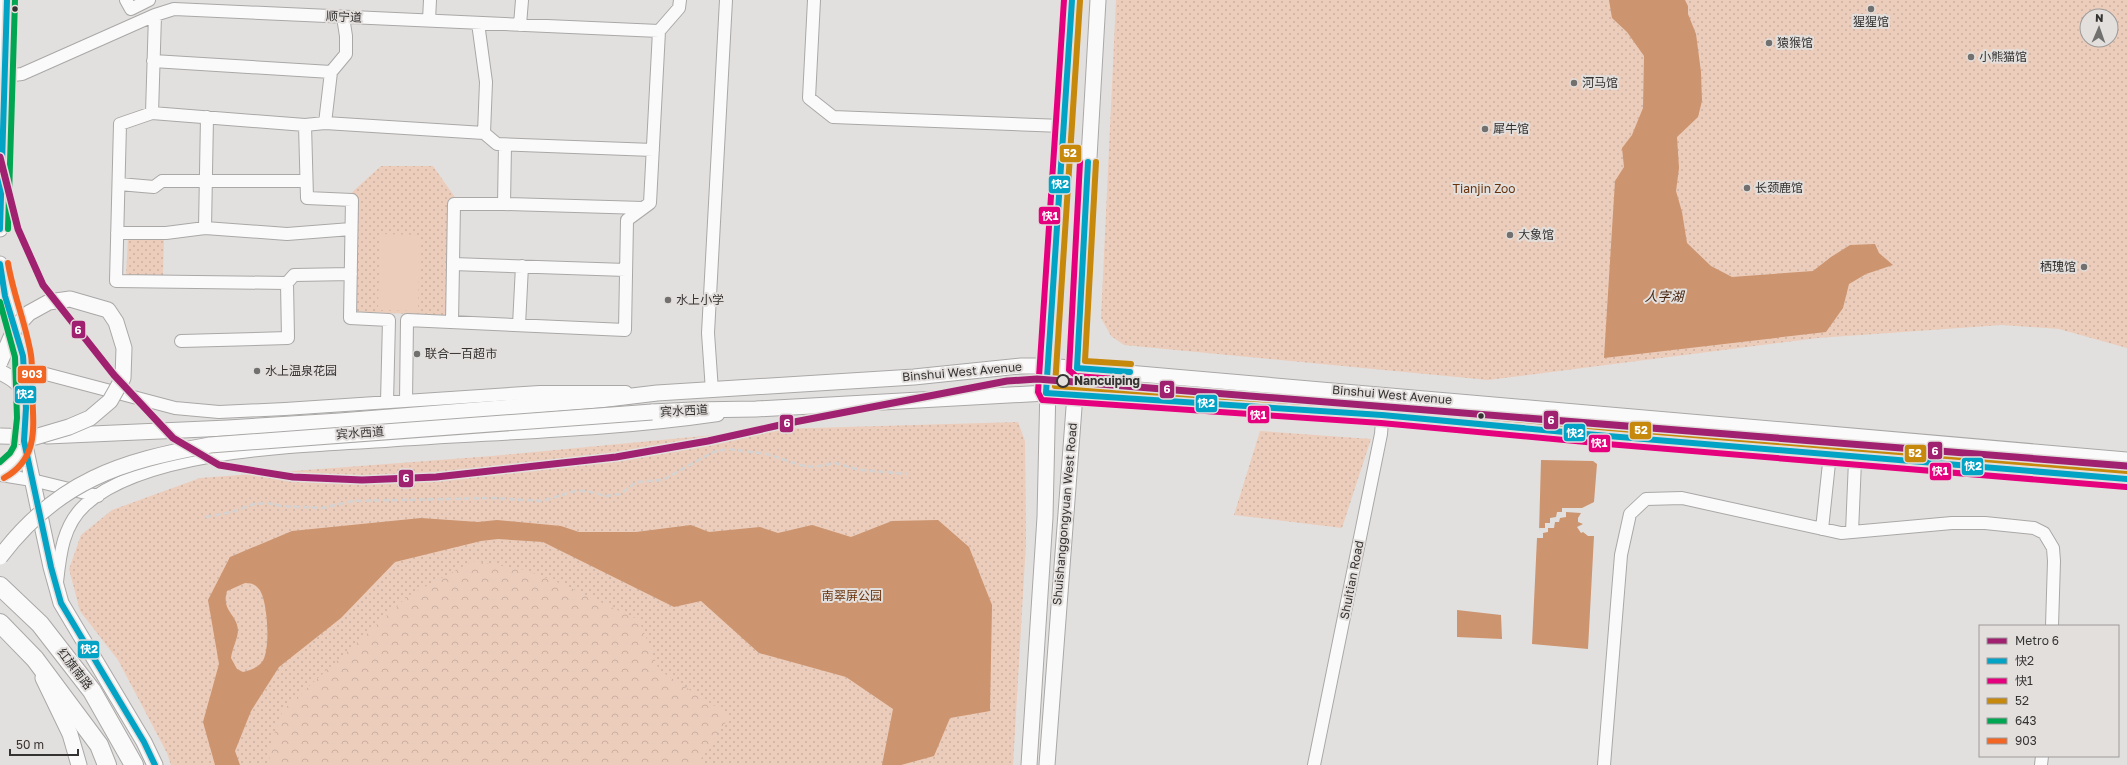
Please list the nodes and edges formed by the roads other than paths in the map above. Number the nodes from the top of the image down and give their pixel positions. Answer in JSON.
{"nodes":[{"id":1,"x":7,"y":0,"type":"edge"},
{"id":2,"x":126,"y":0,"type":"edge"},
{"id":3,"x":149,"y":0,"type":"edge"},
{"id":4,"x":430,"y":0,"type":"edge"},
{"id":5,"x":522,"y":0,"type":"edge"},
{"id":6,"x":680,"y":0,"type":"edge"},
{"id":7,"x":726,"y":0,"type":"edge"},
{"id":8,"x":814,"y":0,"type":"edge"},
{"id":9,"x":1072,"y":0,"type":"edge"},
{"id":10,"x":1098,"y":0,"type":"edge"},
{"id":11,"x":155,"y":15,"type":"junction"},
{"id":12,"x":343,"y":16,"type":"junction"},
{"id":13,"x":429,"y":20,"type":"junction"},
{"id":14,"x":478,"y":23,"type":"junction"},
{"id":15,"x":520,"y":24,"type":"junction"},
{"id":16,"x":659,"y":31,"type":"junction"},
{"id":17,"x":153,"y":61,"type":"junction"},
{"id":18,"x":331,"y":72,"type":"junction"},
{"id":19,"x":5,"y":76,"type":"junction"},
{"id":20,"x":152,"y":113,"type":"junction"},
{"id":21,"x":207,"y":117,"type":"junction"},
{"id":22,"x":325,"y":123,"type":"junction"},
{"id":23,"x":305,"y":124,"type":"junction"},
{"id":24,"x":1063,"y":126,"type":"junction"},
{"id":25,"x":484,"y":133,"type":"junction"},
{"id":26,"x":505,"y":145,"type":"junction"},
{"id":27,"x":653,"y":150,"type":"junction"},
{"id":28,"x":206,"y":181,"type":"junction"},
{"id":29,"x":306,"y":181,"type":"junction"},
{"id":30,"x":119,"y":184,"type":"junction"},
{"id":31,"x":504,"y":204,"type":"junction"},
{"id":32,"x":643,"y":208,"type":"junction"},
{"id":33,"x":205,"y":228,"type":"junction"},
{"id":34,"x":0,"y":229,"type":"edge"},
{"id":35,"x":351,"y":229,"type":"junction"},
{"id":36,"x":118,"y":233,"type":"junction"},
{"id":37,"x":0,"y":264,"type":"edge"},
{"id":38,"x":453,"y":264,"type":"junction"},
{"id":39,"x":522,"y":266,"type":"junction"},
{"id":40,"x":626,"y":270,"type":"junction"},
{"id":41,"x":350,"y":274,"type":"junction"},
{"id":42,"x":288,"y":283,"type":"junction"},
{"id":43,"x":389,"y":320,"type":"junction"},
{"id":44,"x":407,"y":320,"type":"junction"},
{"id":45,"x":452,"y":322,"type":"junction"},
{"id":46,"x":519,"y":325,"type":"junction"},
{"id":47,"x":181,"y":341,"type":"dead end"},
{"id":48,"x":0,"y":362,"type":"edge"},
{"id":49,"x":1048,"y":366,"type":"junction"},
{"id":50,"x":1077,"y":368,"type":"junction"},
{"id":51,"x":0,"y":372,"type":"edge"},
{"id":52,"x":24,"y":373,"type":"junction"},
{"id":53,"x":712,"y":391,"type":"junction"},
{"id":54,"x":657,"y":393,"type":"junction"},
{"id":55,"x":1046,"y":393,"type":"junction"},
{"id":56,"x":1075,"y":394,"type":"junction"},
{"id":57,"x":1384,"y":394,"type":"junction"},
{"id":58,"x":24,"y":396,"type":"junction"},
{"id":59,"x":406,"y":401,"type":"junction"},
{"id":60,"x":387,"y":402,"type":"junction"},
{"id":61,"x":756,"y":409,"type":"junction"},
{"id":62,"x":1382,"y":415,"type":"junction"},
{"id":63,"x":1832,"y":435,"type":"junction"},
{"id":64,"x":0,"y":436,"type":"edge"},
{"id":65,"x":1856,"y":437,"type":"junction"},
{"id":66,"x":30,"y":439,"type":"junction"},
{"id":67,"x":1831,"y":455,"type":"junction"},
{"id":68,"x":1856,"y":457,"type":"junction"},
{"id":69,"x":2127,"y":460,"type":"edge"},
{"id":70,"x":0,"y":471,"type":"edge"},
{"id":71,"x":0,"y":475,"type":"edge"},
{"id":72,"x":2127,"y":479,"type":"edge"},
{"id":73,"x":32,"y":480,"type":"junction"},
{"id":74,"x":98,"y":496,"type":"junction"},
{"id":75,"x":1822,"y":529,"type":"junction"},
{"id":76,"x":1852,"y":532,"type":"junction"},
{"id":77,"x":0,"y":557,"type":"edge"},
{"id":78,"x":0,"y":586,"type":"edge"},
{"id":79,"x":57,"y":587,"type":"junction"},
{"id":80,"x":0,"y":624,"type":"edge"},
{"id":81,"x":2052,"y":625,"type":"edge"},
{"id":82,"x":35,"y":659,"type":"junction"},
{"id":83,"x":79,"y":765,"type":"edge"},
{"id":84,"x":107,"y":765,"type":"edge"},
{"id":85,"x":134,"y":765,"type":"edge"},
{"id":86,"x":155,"y":765,"type":"edge"},
{"id":87,"x":1029,"y":765,"type":"edge"},
{"id":88,"x":1047,"y":765,"type":"edge"},
{"id":89,"x":1314,"y":765,"type":"edge"},
{"id":90,"x":1604,"y":765,"type":"edge"}],
"edges":[{"from":1,"to":19,"type":"main road"},
{"from":2,"to":3,"type":"street"},
{"from":4,"to":13,"type":"street"},
{"from":5,"to":15,"type":"street"},
{"from":6,"to":16,"type":"street"},
{"from":7,"to":53,"type":"street"},
{"from":8,"to":24,"type":"street"},
{"from":9,"to":24,"type":"main road","name":"Shuishanggongyuan West Road"},
{"from":10,"to":50,"type":"main road","name":"Shuishanggongyuan West Road"},
{"from":11,"to":12,"type":"street","name":"顺宁道"},
{"from":11,"to":17,"type":"street"},
{"from":11,"to":19,"type":"street","name":"顺宁道"},
{"from":12,"to":13,"type":"street","name":"顺宁道"},
{"from":12,"to":18,"type":"street"},
{"from":13,"to":14,"type":"street","name":"顺宁道"},
{"from":14,"to":15,"type":"street","name":"顺宁道"},
{"from":14,"to":25,"type":"street"},
{"from":15,"to":16,"type":"street","name":"顺宁道"},
{"from":16,"to":27,"type":"street"},
{"from":17,"to":18,"type":"street"},
{"from":17,"to":20,"type":"street"},
{"from":18,"to":22,"type":"street"},
{"from":19,"to":34,"type":"main road"},
{"from":20,"to":21,"type":"street"},
{"from":20,"to":30,"type":"street"},
{"from":21,"to":23,"type":"street"},
{"from":21,"to":28,"type":"street"},
{"from":22,"to":23,"type":"street"},
{"from":22,"to":25,"type":"street"},
{"from":23,"to":29,"type":"street"},
{"from":24,"to":49,"type":"main road","name":"Shuishanggongyuan West Road"},
{"from":25,"to":26,"type":"street"},
{"from":26,"to":27,"type":"street"},
{"from":26,"to":31,"type":"street"},
{"from":27,"to":32,"type":"street"},
{"from":28,"to":29,"type":"street"},
{"from":28,"to":30,"type":"street"},
{"from":28,"to":33,"type":"street"},
{"from":29,"to":35,"type":"street"},
{"from":30,"to":36,"type":"street"},
{"from":31,"to":32,"type":"street"},
{"from":31,"to":38,"type":"street"},
{"from":32,"to":40,"type":"street"},
{"from":33,"to":35,"type":"street"},
{"from":33,"to":36,"type":"street"},
{"from":35,"to":41,"type":"street"},
{"from":36,"to":42,"type":"street"},
{"from":37,"to":52,"type":"main road"},
{"from":38,"to":39,"type":"street"},
{"from":38,"to":45,"type":"street"},
{"from":39,"to":40,"type":"street"},
{"from":39,"to":46,"type":"street"},
{"from":40,"to":46,"type":"street"},
{"from":41,"to":42,"type":"street"},
{"from":41,"to":43,"type":"street"},
{"from":42,"to":47,"type":"street"},
{"from":43,"to":44,"type":"street"},
{"from":43,"to":60,"type":"street"},
{"from":44,"to":45,"type":"street"},
{"from":44,"to":59,"type":"street"},
{"from":45,"to":46,"type":"street"},
{"from":48,"to":66,"type":"main road","bridge":true},
{"from":49,"to":50,"type":"main road","name":"Binshui West Avenue"},
{"from":49,"to":53,"type":"main road","name":"Binshui West Avenue"},
{"from":49,"to":55,"type":"main road","name":"Shuishanggongyuan West Road"},
{"from":50,"to":56,"type":"main road","name":"Shuishanggongyuan West Road"},
{"from":50,"to":57,"type":"main road","name":"Binshui West Avenue"},
{"from":51,"to":52,"type":"street"},
{"from":51,"to":58,"type":"main road"},
{"from":52,"to":58,"type":"main road"},
{"from":52,"to":60,"type":"street"},
{"from":53,"to":54,"type":"main road","name":"Binshui West Avenue"},
{"from":54,"to":59,"type":"street"},
{"from":54,"to":66,"type":"main road","name":"宾水西道","bridge":true},
{"from":55,"to":56,"type":"main road","name":"Binshui West Avenue"},
{"from":55,"to":61,"type":"main road","name":"Binshui West Avenue"},
{"from":55,"to":87,"type":"main road","name":"Shuishanggongyuan West Road"},
{"from":56,"to":62,"type":"main road","name":"Binshui West Avenue"},
{"from":56,"to":88,"type":"main road","name":"Shuishanggongyuan West Road"},
{"from":57,"to":62,"type":"street","name":"Shuitian Road"},
{"from":57,"to":63,"type":"main road","name":"Binshui West Avenue"},
{"from":58,"to":66,"type":"main road"},
{"from":59,"to":60,"type":"street"},
{"from":61,"to":74,"type":"street"},
{"from":61,"to":77,"type":"main road","name":"宾水西道","bridge":true},
{"from":62,"to":67,"type":"main road","name":"Binshui West Avenue"},
{"from":62,"to":89,"type":"street","name":"Shuitian Road"},
{"from":63,"to":65,"type":"main road","name":"Binshui West Avenue"},
{"from":63,"to":67,"type":"street"},
{"from":64,"to":66,"type":"main road","bridge":true},
{"from":65,"to":68,"type":"street"},
{"from":65,"to":69,"type":"main road","name":"Binshui West Avenue"},
{"from":66,"to":70,"type":"main road"},
{"from":66,"to":73,"type":"main road"},
{"from":67,"to":68,"type":"main road","name":"Binshui West Avenue"},
{"from":67,"to":75,"type":"street"},
{"from":68,"to":72,"type":"main road","name":"Binshui West Avenue"},
{"from":68,"to":76,"type":"street"},
{"from":71,"to":73,"type":"street"},
{"from":73,"to":74,"type":"street"},
{"from":73,"to":79,"type":"main road"},
{"from":74,"to":79,"type":"street"},
{"from":75,"to":76,"type":"street"},
{"from":75,"to":90,"type":"street"},
{"from":76,"to":81,"type":"street"},
{"from":78,"to":85,"type":"highway","name":"红旗南路"},
{"from":79,"to":86,"type":"main road"},
{"from":80,"to":82,"type":"highway"},
{"from":82,"to":83,"type":"main road"},
{"from":82,"to":84,"type":"highway"}]}
